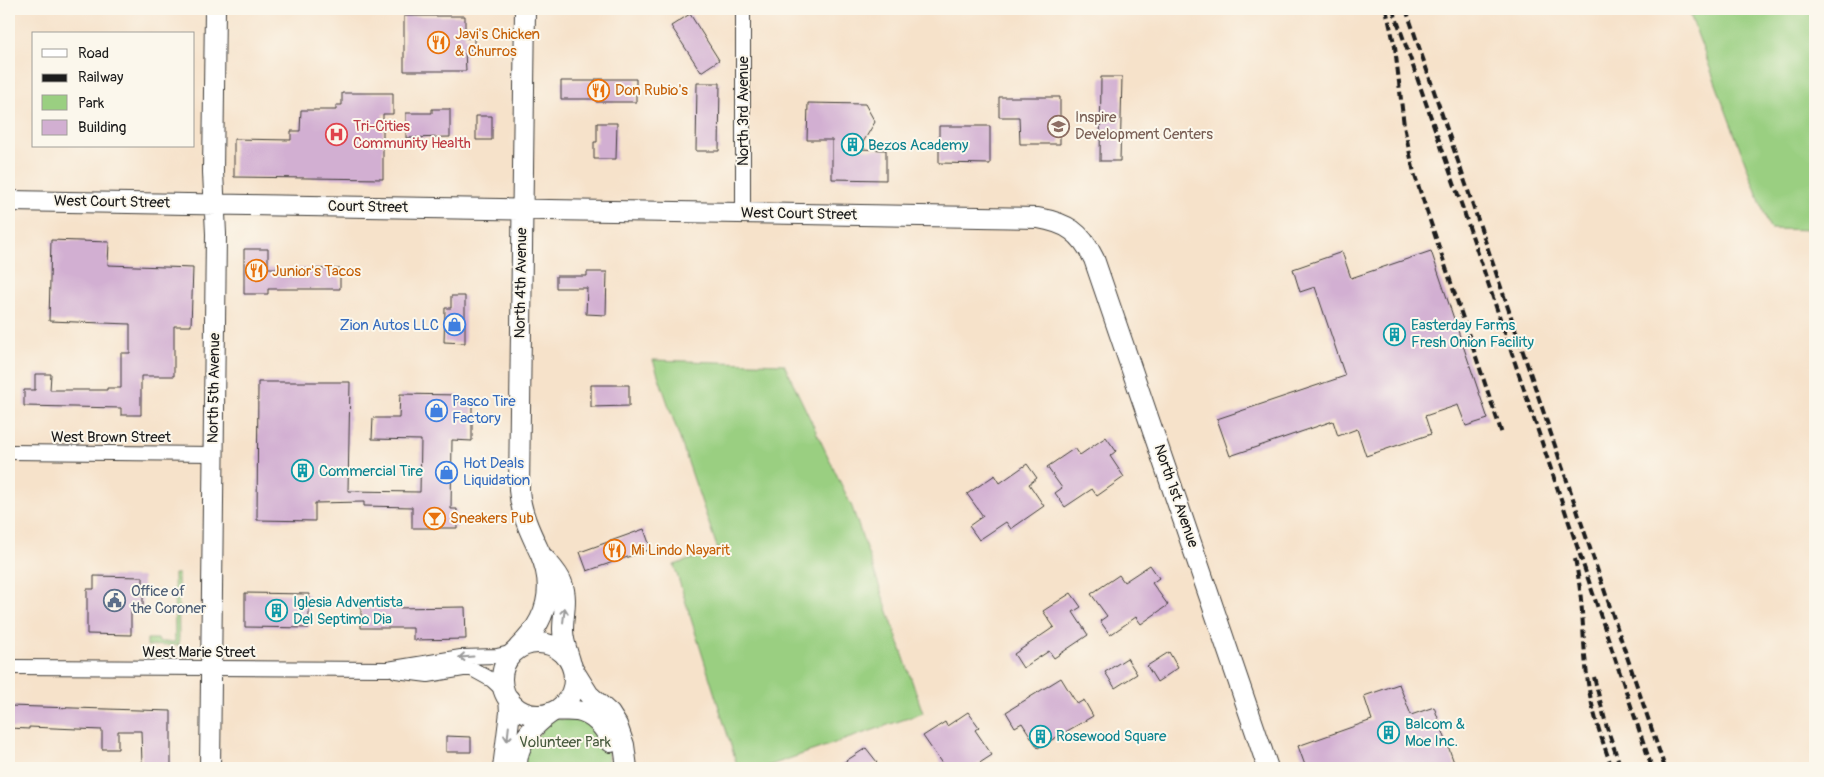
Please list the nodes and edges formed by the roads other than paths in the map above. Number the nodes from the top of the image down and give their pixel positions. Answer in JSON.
{"nodes":[{"id":1,"x":215,"y":9,"type":"edge"},
{"id":2,"x":525,"y":9,"type":"edge"},
{"id":3,"x":743,"y":9,"type":"edge"},
{"id":4,"x":9,"y":200,"type":"edge"},
{"id":5,"x":215,"y":204,"type":"junction"},
{"id":6,"x":522,"y":209,"type":"junction"},
{"id":7,"x":743,"y":213,"type":"junction"},
{"id":8,"x":1073,"y":230,"type":"joint"},
{"id":9,"x":9,"y":452,"type":"edge"},
{"id":10,"x":214,"y":454,"type":"junction"},
{"id":11,"x":540,"y":554,"type":"junction"},
{"id":12,"x":516,"y":650,"type":"junction"},
{"id":13,"x":9,"y":667,"type":"edge"},
{"id":14,"x":572,"y":667,"type":"junction"},
{"id":15,"x":211,"y":668,"type":"junction"},
{"id":16,"x":388,"y":669,"type":"junction"},
{"id":17,"x":507,"y":696,"type":"junction"},
{"id":18,"x":554,"y":711,"type":"junction"},
{"id":19,"x":210,"y":768,"type":"edge"},
{"id":20,"x":503,"y":768,"type":"edge"},
{"id":21,"x":518,"y":768,"type":"edge"},
{"id":22,"x":613,"y":768,"type":"edge"},
{"id":23,"x":626,"y":768,"type":"edge"},
{"id":24,"x":1268,"y":768,"type":"edge"}],
"edges":[{"from":1,"to":5,"type":"street","name":"North 5th Avenue"},
{"from":2,"to":6,"type":"street","name":"North 4th Avenue"},
{"from":3,"to":7,"type":"street","name":"North 3rd Avenue"},
{"from":4,"to":5,"type":"street","name":"West Court Street"},
{"from":5,"to":6,"type":"street","name":"Court Street"},
{"from":5,"to":10,"type":"street","name":"North 5th Avenue"},
{"from":6,"to":7,"type":"street","name":"West Court Street"},
{"from":6,"to":11,"type":"street","name":"North 4th Avenue"},
{"from":7,"to":8,"type":"street","name":"West Court Street"},
{"from":8,"to":24,"type":"street","name":"North 1st Avenue"},
{"from":9,"to":10,"type":"street","name":"West Brown Street"},
{"from":10,"to":15,"type":"street","name":"North 5th Avenue"},
{"from":11,"to":12,"type":"street","name":"North 4th Avenue"},
{"from":14,"to":11,"type":"street","name":"North 4th Avenue","one_way":true},
{"from":12,"to":14,"type":"street"},
{"from":12,"to":16,"type":"street","name":"West Marie Street","one_way":true},
{"from":12,"to":17,"type":"street"},
{"from":13,"to":15,"type":"street","name":"West Marie Street"},
{"from":14,"to":18,"type":"street"},
{"from":14,"to":23,"type":"street"},
{"from":15,"to":16,"type":"street","name":"West Marie Street"},
{"from":15,"to":19,"type":"street","name":"North 5th Avenue"},
{"from":16,"to":17,"type":"street","name":"West Marie Street"},
{"from":17,"to":18,"type":"street"},
{"from":17,"to":20,"type":"street","one_way":true},
{"from":18,"to":21,"type":"street"},
{"from":18,"to":22,"type":"street"}]}
